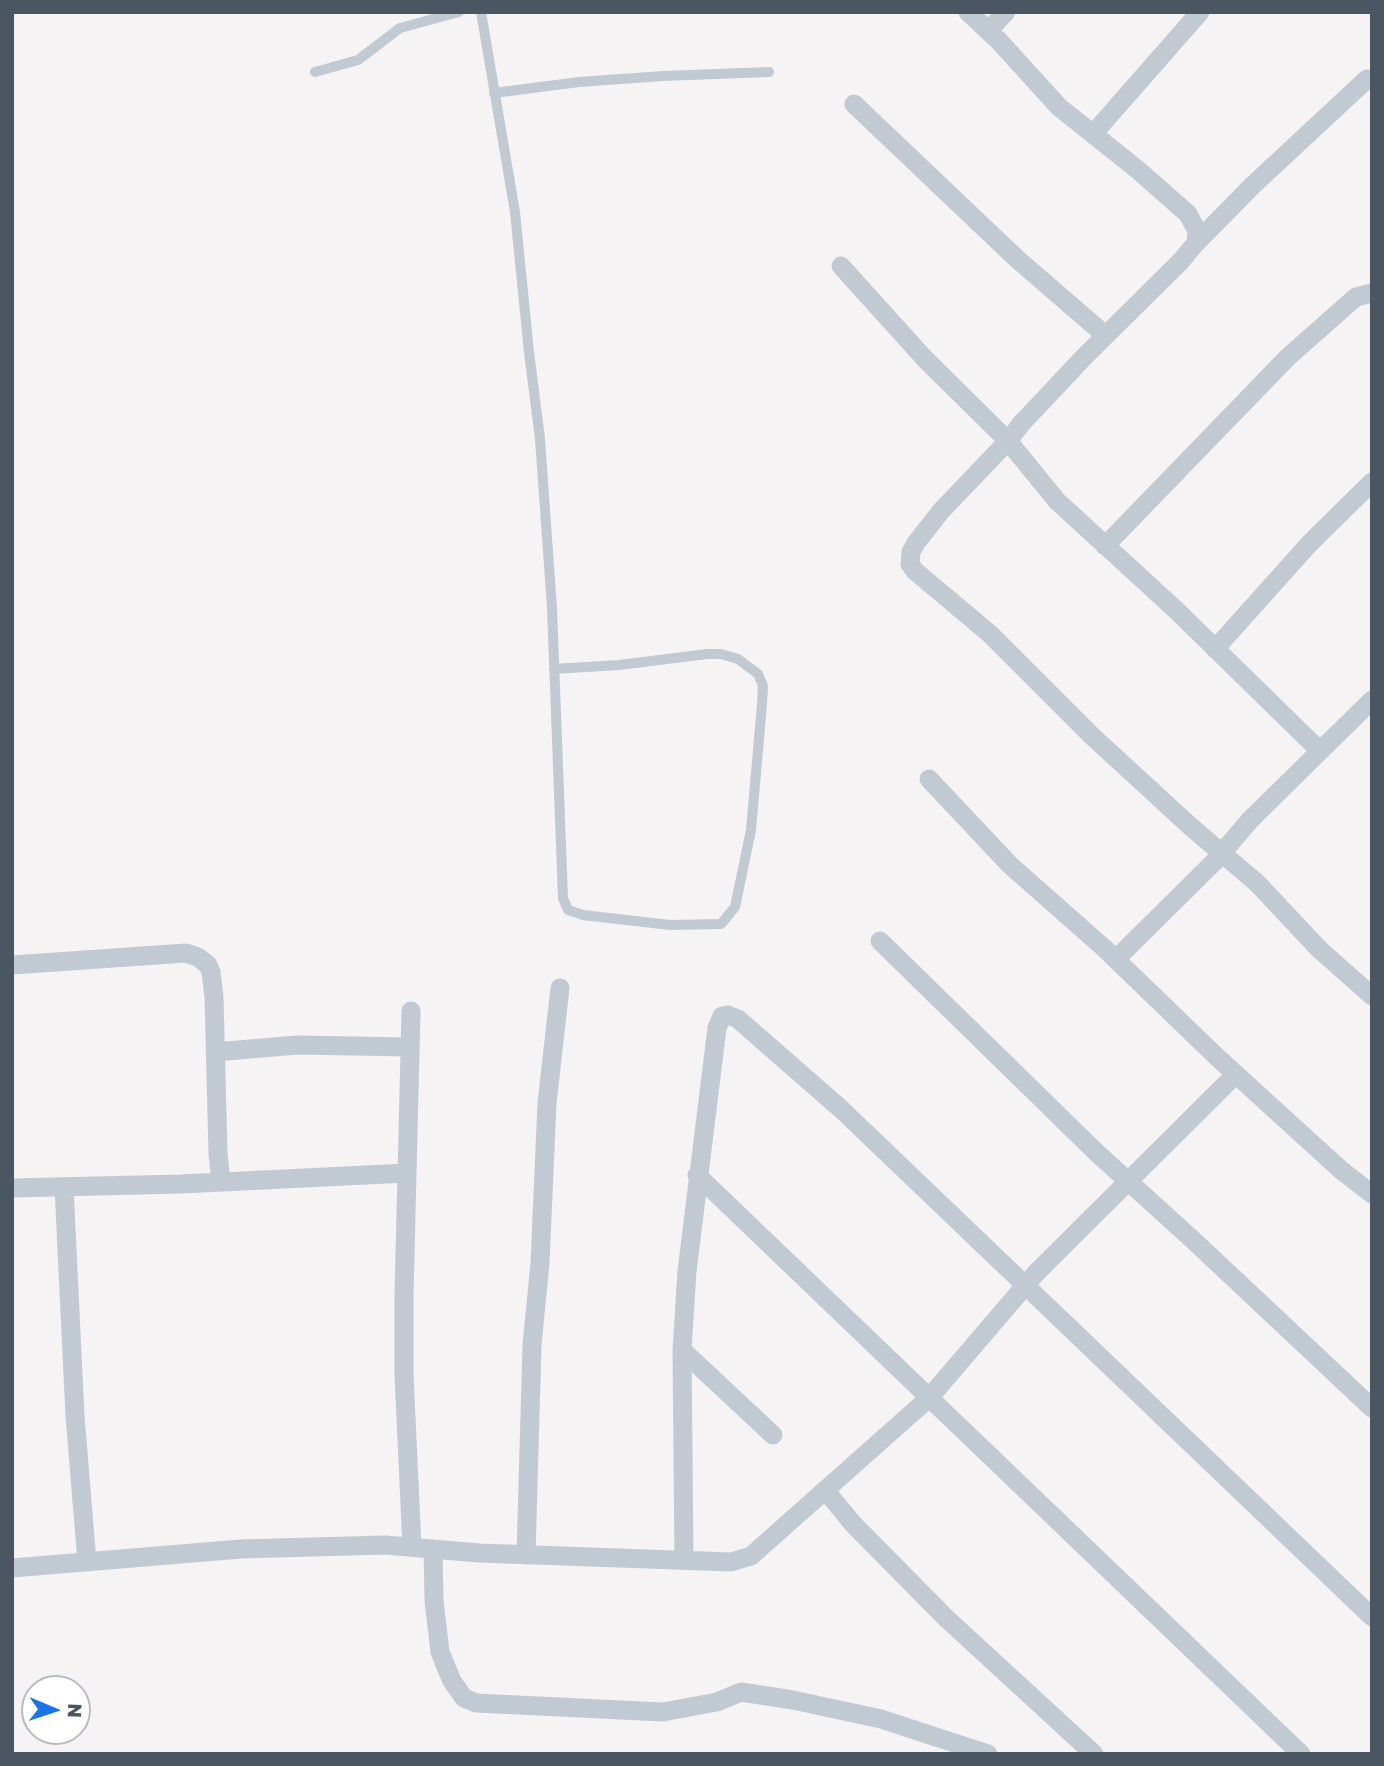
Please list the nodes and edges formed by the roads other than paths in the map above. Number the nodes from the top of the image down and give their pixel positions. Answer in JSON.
{"nodes":[{"id":1,"x":459,"y":12,"type":"edge"},
{"id":2,"x":481,"y":12,"type":"edge"},
{"id":3,"x":968,"y":12,"type":"edge"},
{"id":4,"x":1006,"y":12,"type":"edge"},
{"id":5,"x":1200,"y":12,"type":"edge"},
{"id":6,"x":988,"y":31,"type":"junction"},
{"id":7,"x":314,"y":72,"type":"dead end"},
{"id":8,"x":768,"y":72,"type":"dead end"},
{"id":9,"x":1367,"y":79,"type":"dead end"},
{"id":10,"x":494,"y":93,"type":"junction"},
{"id":11,"x":854,"y":104,"type":"dead end"},
{"id":12,"x":1093,"y":134,"type":"junction"},
{"id":13,"x":1196,"y":243,"type":"junction"},
{"id":14,"x":841,"y":266,"type":"dead end"},
{"id":15,"x":1372,"y":293,"type":"edge"},
{"id":16,"x":1105,"y":335,"type":"junction"},
{"id":17,"x":1008,"y":442,"type":"junction"},
{"id":18,"x":1372,"y":482,"type":"edge"},
{"id":19,"x":1105,"y":546,"type":"junction"},
{"id":20,"x":1215,"y":649,"type":"junction"},
{"id":21,"x":554,"y":669,"type":"junction"},
{"id":22,"x":1372,"y":700,"type":"edge"},
{"id":23,"x":1320,"y":751,"type":"junction"},
{"id":24,"x":929,"y":779,"type":"dead end"},
{"id":25,"x":1222,"y":852,"type":"junction"},
{"id":26,"x":880,"y":941,"type":"dead end"},
{"id":27,"x":1116,"y":959,"type":"junction"},
{"id":28,"x":12,"y":965,"type":"edge"},
{"id":29,"x":561,"y":988,"type":"dead end"},
{"id":30,"x":1372,"y":996,"type":"edge"},
{"id":31,"x":411,"y":1011,"type":"dead end"},
{"id":32,"x":410,"y":1047,"type":"junction"},
{"id":33,"x":215,"y":1052,"type":"junction"},
{"id":34,"x":1236,"y":1074,"type":"junction"},
{"id":35,"x":407,"y":1173,"type":"junction"},
{"id":36,"x":697,"y":1175,"type":"junction"},
{"id":37,"x":1128,"y":1181,"type":"junction"},
{"id":38,"x":221,"y":1182,"type":"junction"},
{"id":39,"x":64,"y":1187,"type":"junction"},
{"id":40,"x":12,"y":1188,"type":"edge"},
{"id":41,"x":1372,"y":1194,"type":"edge"},
{"id":42,"x":1026,"y":1285,"type":"junction"},
{"id":43,"x":682,"y":1350,"type":"junction"},
{"id":44,"x":929,"y":1398,"type":"junction"},
{"id":45,"x":1372,"y":1408,"type":"edge"},
{"id":46,"x":773,"y":1436,"type":"dead end"},
{"id":47,"x":825,"y":1490,"type":"junction"},
{"id":48,"x":412,"y":1547,"type":"junction"},
{"id":49,"x":433,"y":1549,"type":"junction"},
{"id":50,"x":526,"y":1555,"type":"junction"},
{"id":51,"x":684,"y":1560,"type":"junction"},
{"id":52,"x":87,"y":1562,"type":"junction"},
{"id":53,"x":12,"y":1568,"type":"edge"},
{"id":54,"x":1372,"y":1617,"type":"edge"},
{"id":55,"x":988,"y":1754,"type":"edge"},
{"id":56,"x":1094,"y":1754,"type":"edge"},
{"id":57,"x":1301,"y":1754,"type":"edge"}],
"edges":[{"from":1,"to":7,"type":"lane"},
{"from":2,"to":10,"type":"lane"},
{"from":3,"to":6,"type":"street"},
{"from":4,"to":6,"type":"street"},
{"from":5,"to":12,"type":"street"},
{"from":6,"to":12,"type":"street"},
{"from":8,"to":10,"type":"lane"},
{"from":9,"to":13,"type":"street"},
{"from":10,"to":21,"type":"lane"},
{"from":11,"to":16,"type":"street"},
{"from":12,"to":13,"type":"street"},
{"from":13,"to":16,"type":"street"},
{"from":14,"to":17,"type":"street"},
{"from":15,"to":19,"type":"street"},
{"from":16,"to":17,"type":"street"},
{"from":17,"to":19,"type":"street"},
{"from":17,"to":25,"type":"street"},
{"from":18,"to":20,"type":"street"},
{"from":19,"to":20,"type":"street"},
{"from":20,"to":23,"type":"street"},
{"from":21,"to":21,"type":"lane"},
{"from":22,"to":23,"type":"street"},
{"from":23,"to":25,"type":"street"},
{"from":24,"to":27,"type":"street"},
{"from":25,"to":27,"type":"street"},
{"from":25,"to":30,"type":"street"},
{"from":26,"to":37,"type":"street"},
{"from":27,"to":34,"type":"street"},
{"from":28,"to":33,"type":"street"},
{"from":29,"to":50,"type":"street"},
{"from":31,"to":32,"type":"street"},
{"from":32,"to":33,"type":"street"},
{"from":32,"to":35,"type":"street"},
{"from":33,"to":38,"type":"street"},
{"from":34,"to":37,"type":"street"},
{"from":34,"to":41,"type":"street"},
{"from":35,"to":38,"type":"street"},
{"from":35,"to":48,"type":"street"},
{"from":36,"to":42,"type":"street"},
{"from":36,"to":43,"type":"street"},
{"from":36,"to":44,"type":"street"},
{"from":37,"to":42,"type":"street"},
{"from":37,"to":45,"type":"street"},
{"from":38,"to":39,"type":"street"},
{"from":39,"to":40,"type":"street"},
{"from":39,"to":52,"type":"street"},
{"from":42,"to":44,"type":"street"},
{"from":42,"to":54,"type":"street"},
{"from":43,"to":46,"type":"street"},
{"from":43,"to":51,"type":"street"},
{"from":44,"to":47,"type":"street"},
{"from":44,"to":57,"type":"street"},
{"from":47,"to":51,"type":"street"},
{"from":47,"to":56,"type":"street"},
{"from":48,"to":49,"type":"street"},
{"from":48,"to":52,"type":"street"},
{"from":49,"to":50,"type":"street"},
{"from":49,"to":55,"type":"street"},
{"from":50,"to":51,"type":"street"},
{"from":52,"to":53,"type":"street"}]}
